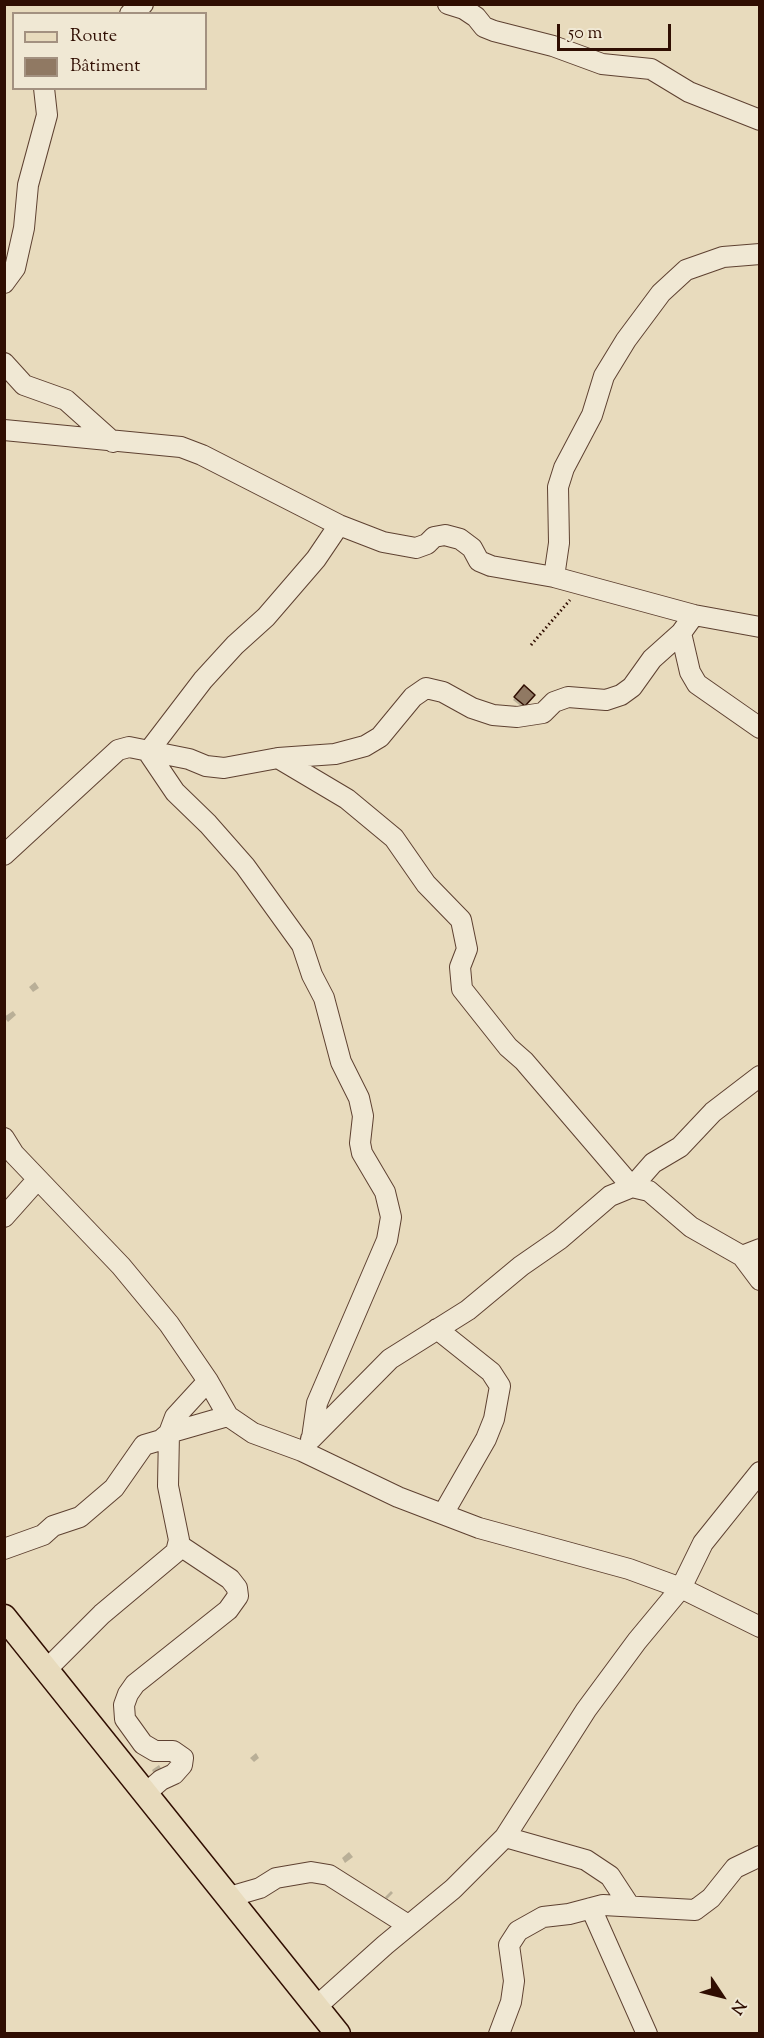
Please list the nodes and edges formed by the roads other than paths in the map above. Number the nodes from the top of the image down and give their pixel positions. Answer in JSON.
{"nodes":[{"id":1,"x":448,"y":4,"type":"edge"},
{"id":2,"x":44,"y":90,"type":"edge"},
{"id":3,"x":759,"y":120,"type":"edge"},
{"id":4,"x":759,"y":254,"type":"edge"},
{"id":5,"x":4,"y":283,"type":"edge"},
{"id":6,"x":4,"y":363,"type":"edge"},
{"id":7,"x":4,"y":430,"type":"edge"},
{"id":8,"x":113,"y":442,"type":"junction"},
{"id":9,"x":339,"y":525,"type":"junction"},
{"id":10,"x":554,"y":577,"type":"junction"},
{"id":11,"x":694,"y":615,"type":"junction"},
{"id":12,"x":759,"y":627,"type":"edge"},
{"id":13,"x":681,"y":633,"type":"junction"},
{"id":14,"x":759,"y":728,"type":"edge"},
{"id":15,"x":148,"y":752,"type":"junction"},
{"id":16,"x":279,"y":758,"type":"junction"},
{"id":17,"x":4,"y":855,"type":"edge"},
{"id":18,"x":759,"y":1076,"type":"edge"},
{"id":19,"x":4,"y":1138,"type":"edge"},
{"id":20,"x":38,"y":1179,"type":"junction"},
{"id":21,"x":632,"y":1187,"type":"junction"},
{"id":22,"x":4,"y":1217,"type":"edge"},
{"id":23,"x":751,"y":1252,"type":"edge"},
{"id":24,"x":759,"y":1280,"type":"edge"},
{"id":25,"x":437,"y":1329,"type":"junction"},
{"id":26,"x":208,"y":1381,"type":"junction"},
{"id":27,"x":228,"y":1416,"type":"junction"},
{"id":28,"x":169,"y":1433,"type":"junction"},
{"id":29,"x":307,"y":1445,"type":"junction"},
{"id":30,"x":759,"y":1472,"type":"edge"},
{"id":31,"x":443,"y":1514,"type":"junction"},
{"id":32,"x":179,"y":1545,"type":"junction"},
{"id":33,"x":4,"y":1549,"type":"edge"},
{"id":34,"x":681,"y":1588,"type":"junction"},
{"id":35,"x":4,"y":1617,"type":"edge"},
{"id":36,"x":759,"y":1627,"type":"edge"},
{"id":37,"x":46,"y":1670,"type":"junction"},
{"id":38,"x":146,"y":1792,"type":"junction"},
{"id":39,"x":506,"y":1837,"type":"junction"},
{"id":40,"x":759,"y":1856,"type":"edge"},
{"id":41,"x":229,"y":1897,"type":"junction"},
{"id":42,"x":629,"y":1905,"type":"junction"},
{"id":43,"x":591,"y":1908,"type":"junction"},
{"id":44,"x":408,"y":1925,"type":"junction"},
{"id":45,"x":317,"y":2006,"type":"junction"},
{"id":46,"x":338,"y":2034,"type":"edge"},
{"id":47,"x":499,"y":2034,"type":"edge"},
{"id":48,"x":647,"y":2034,"type":"edge"}],
"edges":[{"from":1,"to":3,"type":"street"},
{"from":2,"to":5,"type":"street"},
{"from":4,"to":10,"type":"street"},
{"from":6,"to":8,"type":"street"},
{"from":7,"to":8,"type":"street"},
{"from":8,"to":9,"type":"street"},
{"from":9,"to":10,"type":"street"},
{"from":9,"to":15,"type":"street"},
{"from":10,"to":11,"type":"street"},
{"from":11,"to":12,"type":"street"},
{"from":11,"to":13,"type":"street"},
{"from":13,"to":14,"type":"street"},
{"from":13,"to":16,"type":"street"},
{"from":15,"to":16,"type":"street"},
{"from":15,"to":17,"type":"street"},
{"from":15,"to":29,"type":"street"},
{"from":16,"to":21,"type":"street"},
{"from":18,"to":21,"type":"street"},
{"from":19,"to":20,"type":"street"},
{"from":20,"to":22,"type":"street"},
{"from":20,"to":26,"type":"street"},
{"from":21,"to":23,"type":"street"},
{"from":21,"to":25,"type":"street"},
{"from":23,"to":24,"type":"street"},
{"from":25,"to":29,"type":"street"},
{"from":25,"to":31,"type":"street"},
{"from":26,"to":27,"type":"street"},
{"from":26,"to":28,"type":"street"},
{"from":27,"to":28,"type":"street"},
{"from":27,"to":29,"type":"street"},
{"from":28,"to":32,"type":"street"},
{"from":28,"to":33,"type":"street"},
{"from":29,"to":31,"type":"street"},
{"from":30,"to":34,"type":"street"},
{"from":31,"to":34,"type":"street"},
{"from":32,"to":37,"type":"street"},
{"from":32,"to":38,"type":"street"},
{"from":34,"to":36,"type":"street"},
{"from":34,"to":39,"type":"street"},
{"from":35,"to":37,"type":"main road"},
{"from":37,"to":38,"type":"main road"},
{"from":38,"to":41,"type":"main road"},
{"from":39,"to":42,"type":"street"},
{"from":39,"to":44,"type":"street"},
{"from":40,"to":42,"type":"street"},
{"from":41,"to":44,"type":"street"},
{"from":41,"to":45,"type":"main road"},
{"from":42,"to":43,"type":"street"},
{"from":43,"to":47,"type":"street"},
{"from":43,"to":48,"type":"street"},
{"from":44,"to":45,"type":"street"},
{"from":45,"to":46,"type":"main road"}]}
